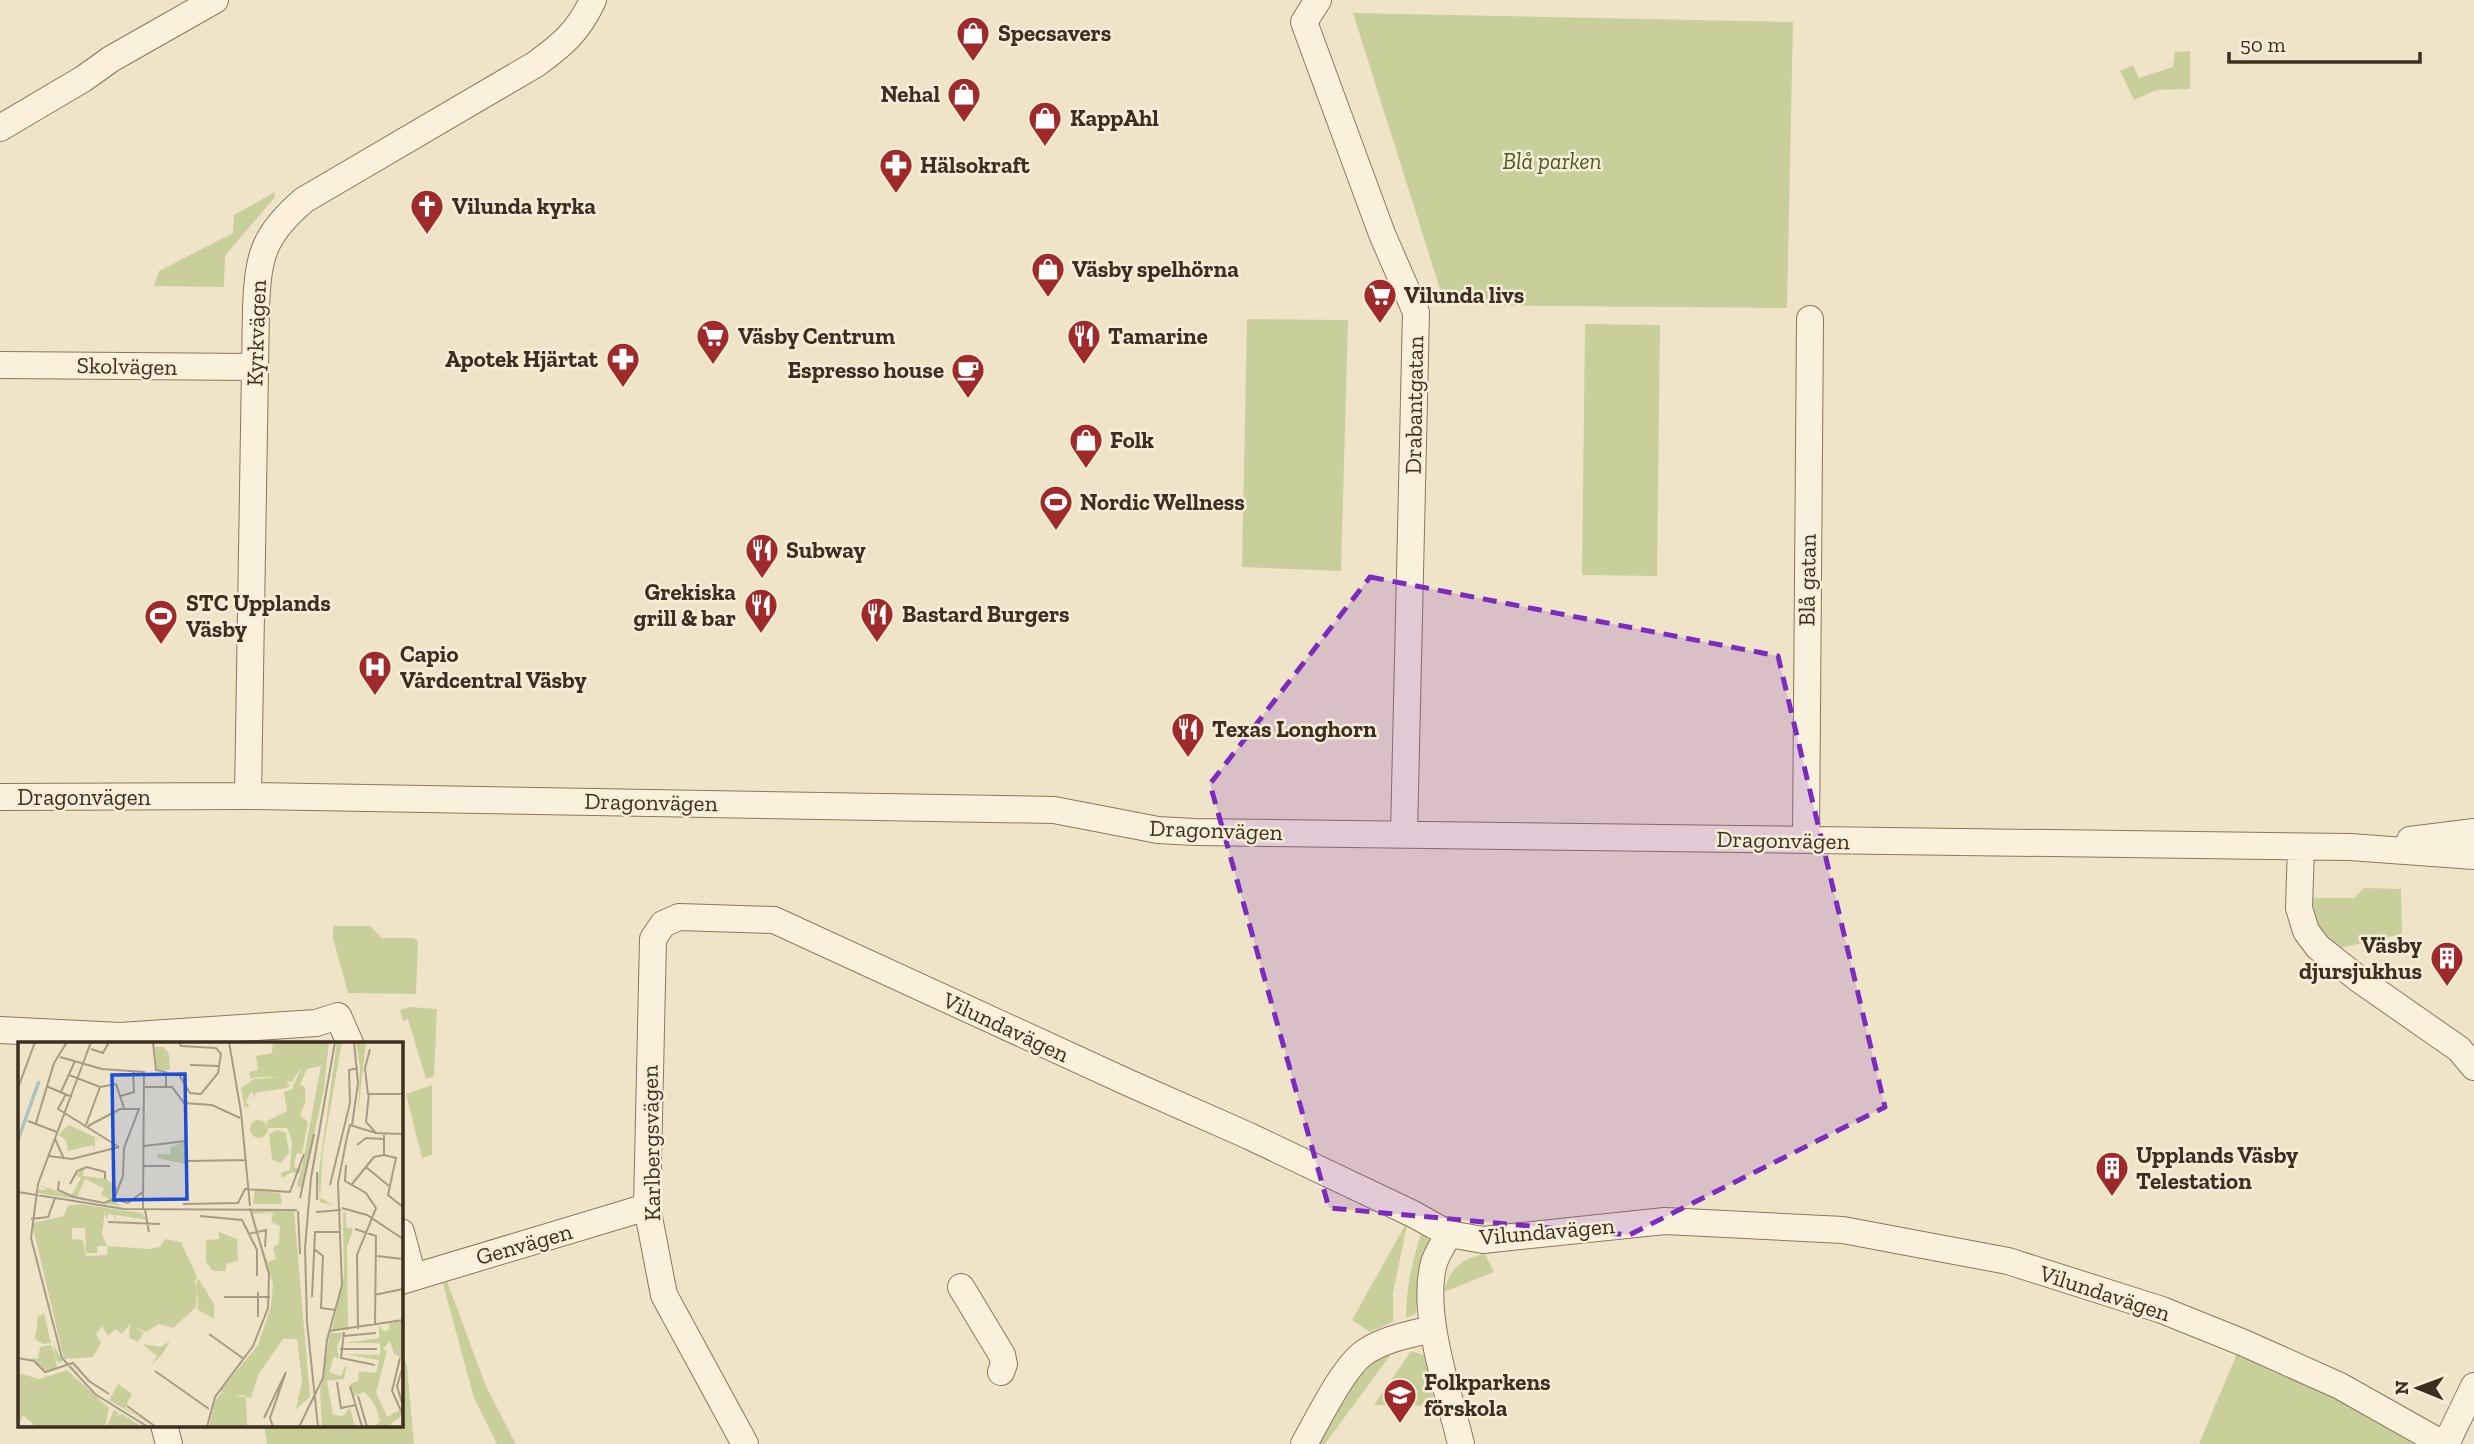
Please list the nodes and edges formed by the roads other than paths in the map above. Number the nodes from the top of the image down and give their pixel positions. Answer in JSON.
{"nodes":[{"id":1,"x":215,"y":0,"type":"edge"},
{"id":2,"x":593,"y":0,"type":"edge"},
{"id":3,"x":1318,"y":0,"type":"edge"},
{"id":4,"x":0,"y":128,"type":"edge"},
{"id":5,"x":1810,"y":319,"type":"dead end"},
{"id":6,"x":0,"y":365,"type":"edge"},
{"id":7,"x":254,"y":368,"type":"junction"},
{"id":8,"x":248,"y":796,"type":"junction"},
{"id":9,"x":0,"y":797,"type":"edge"},
{"id":10,"x":2474,"y":832,"type":"edge"},
{"id":11,"x":1404,"y":834,"type":"junction"},
{"id":12,"x":1806,"y":840,"type":"junction"},
{"id":13,"x":2350,"y":847,"type":"junction"},
{"id":14,"x":2301,"y":848,"type":"junction"},
{"id":15,"x":2474,"y":856,"type":"edge"},
{"id":16,"x":679,"y":917,"type":"joint"},
{"id":17,"x":0,"y":1030,"type":"edge"},
{"id":18,"x":350,"y":1042,"type":"edge"},
{"id":19,"x":2474,"y":1067,"type":"edge"},
{"id":20,"x":647,"y":1207,"type":"junction"},
{"id":21,"x":1449,"y":1234,"type":"junction"},
{"id":22,"x":402,"y":1240,"type":"edge"},
{"id":23,"x":407,"y":1279,"type":"edge"},
{"id":24,"x":961,"y":1287,"type":"dead end"},
{"id":25,"x":1433,"y":1329,"type":"junction"},
{"id":26,"x":1001,"y":1372,"type":"dead end"},
{"id":27,"x":2474,"y":1386,"type":"edge"},
{"id":28,"x":164,"y":1426,"type":"edge"},
{"id":29,"x":169,"y":1444,"type":"edge"},
{"id":30,"x":745,"y":1444,"type":"edge"},
{"id":31,"x":1304,"y":1444,"type":"edge"},
{"id":32,"x":1461,"y":1444,"type":"edge"},
{"id":33,"x":2444,"y":1444,"type":"edge"}],
"edges":[{"from":1,"to":4,"type":"street"},
{"from":2,"to":7,"type":"street","name":"Kyrkvägen"},
{"from":3,"to":11,"type":"street","name":"Drabantgatan"},
{"from":5,"to":12,"type":"street","name":"Blå gatan"},
{"from":6,"to":7,"type":"street","name":"Skolvägen"},
{"from":7,"to":8,"type":"street","name":"Kyrkvägen"},
{"from":8,"to":9,"type":"street","name":"Dragonvägen"},
{"from":8,"to":11,"type":"street","name":"Dragonvägen"},
{"from":10,"to":13,"type":"street","name":"Dragonvägen"},
{"from":11,"to":12,"type":"street","name":"Dragonvägen"},
{"from":12,"to":14,"type":"street","name":"Dragonvägen"},
{"from":13,"to":14,"type":"street","name":"Dragonvägen"},
{"from":13,"to":15,"type":"street","name":"Dragonvägen"},
{"from":14,"to":19,"type":"street"},
{"from":16,"to":20,"type":"street","name":"Karlbergsvägen"},
{"from":16,"to":21,"type":"street","name":"Vilundavägen"},
{"from":17,"to":18,"type":"street"},
{"from":20,"to":23,"type":"street","name":"Genvägen"},
{"from":20,"to":30,"type":"street","name":"Karlbergsvägen"},
{"from":21,"to":25,"type":"street"},
{"from":21,"to":33,"type":"street","name":"Vilundavägen"},
{"from":22,"to":23,"type":"street"},
{"from":24,"to":26,"type":"street"},
{"from":25,"to":31,"type":"street"},
{"from":25,"to":32,"type":"street"},
{"from":27,"to":33,"type":"street","name":"Vilundavägen"},
{"from":28,"to":29,"type":"street"}]}
